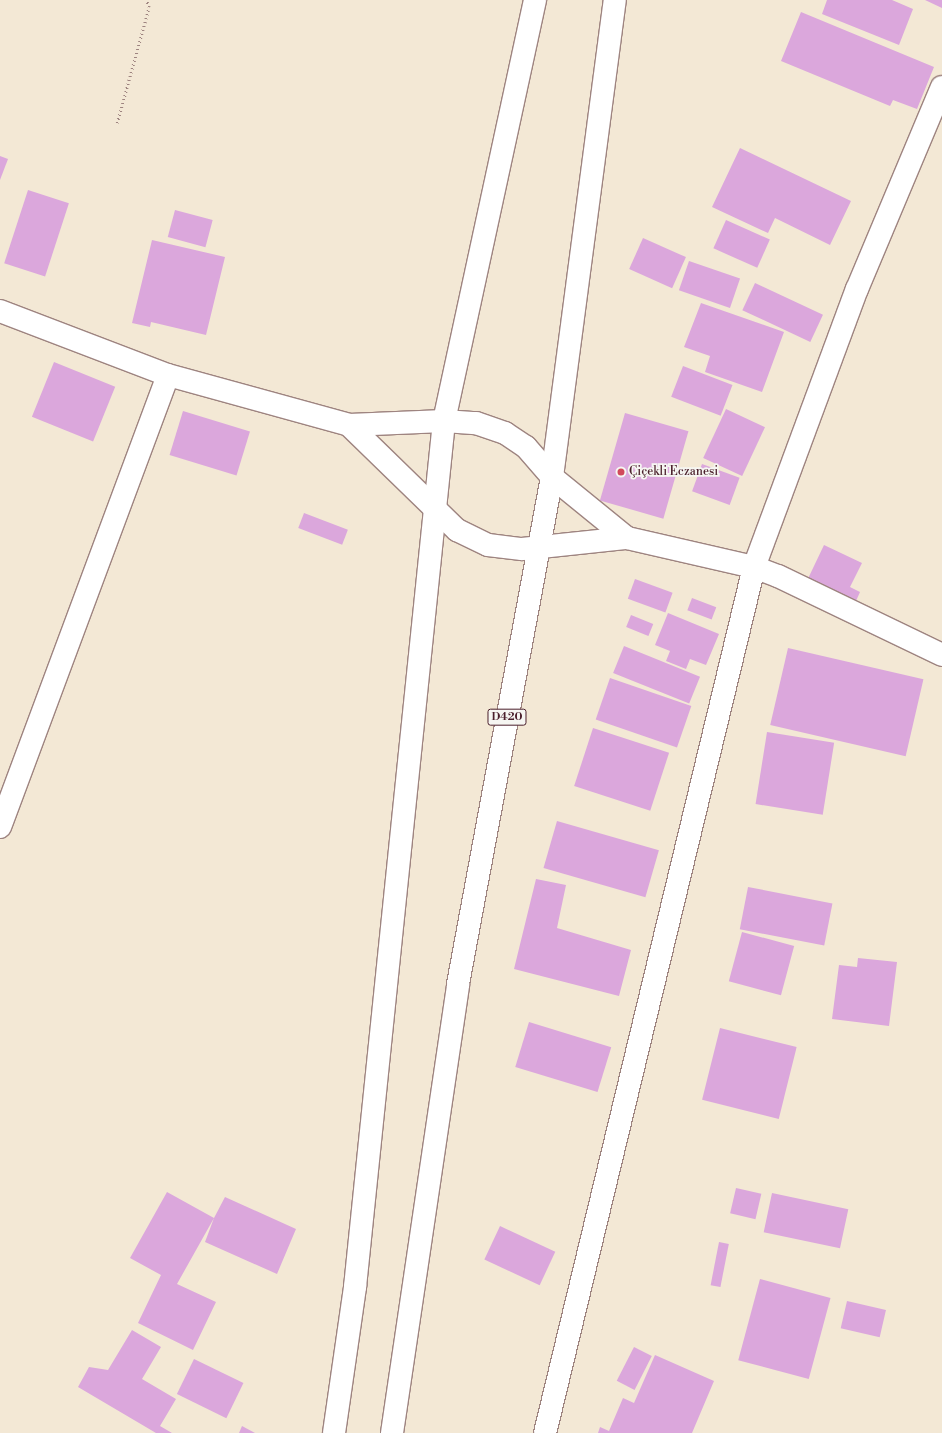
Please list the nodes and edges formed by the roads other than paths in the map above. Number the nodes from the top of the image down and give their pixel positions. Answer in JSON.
{"nodes":[{"id":1,"x":535,"y":0,"type":"edge"},
{"id":2,"x":616,"y":0,"type":"edge"},
{"id":3,"x":942,"y":87,"type":"edge"},
{"id":4,"x":0,"y":311,"type":"edge"},
{"id":5,"x":168,"y":375,"type":"junction"},
{"id":6,"x":444,"y":421,"type":"junction"},
{"id":7,"x":349,"y":425,"type":"junction"},
{"id":8,"x":552,"y":477,"type":"junction"},
{"id":9,"x":434,"y":505,"type":"junction"},
{"id":10,"x":627,"y":538,"type":"junction"},
{"id":11,"x":538,"y":547,"type":"junction"},
{"id":12,"x":754,"y":567,"type":"junction"},
{"id":13,"x":942,"y":655,"type":"edge"},
{"id":14,"x":0,"y":827,"type":"edge"},
{"id":15,"x":334,"y":1433,"type":"edge"},
{"id":16,"x":392,"y":1433,"type":"edge"},
{"id":17,"x":545,"y":1433,"type":"edge"}],
"edges":[{"from":1,"to":6,"type":"main road"},
{"from":2,"to":8,"type":"main road","number":"D420"},
{"from":3,"to":12,"type":"main road"},
{"from":4,"to":5,"type":"main road"},
{"from":5,"to":7,"type":"main road"},
{"from":5,"to":14,"type":"main road"},
{"from":6,"to":7,"type":"main road"},
{"from":6,"to":8,"type":"main road"},
{"from":6,"to":9,"type":"main road"},
{"from":7,"to":9,"type":"main road"},
{"from":8,"to":10,"type":"main road"},
{"from":8,"to":11,"type":"main road","number":"D420"},
{"from":9,"to":11,"type":"main road"},
{"from":9,"to":15,"type":"main road"},
{"from":10,"to":11,"type":"main road"},
{"from":10,"to":12,"type":"main road"},
{"from":11,"to":16,"type":"main road","number":"D420"},
{"from":12,"to":13,"type":"main road"},
{"from":12,"to":17,"type":"main road"}]}
